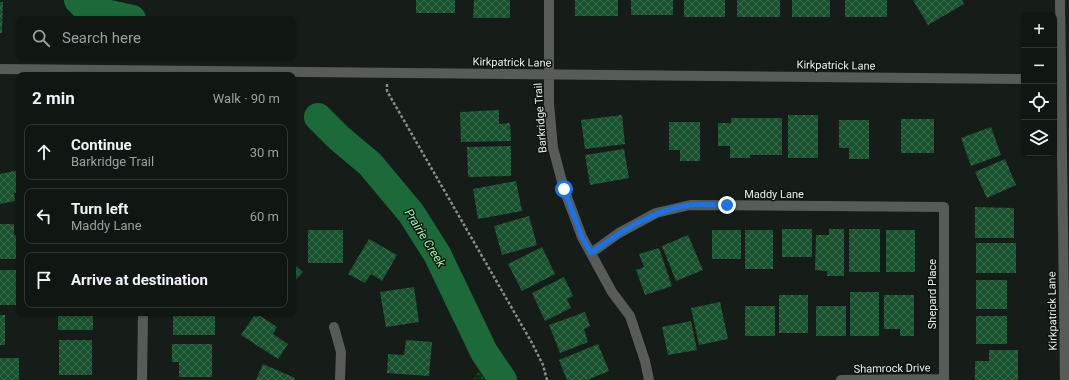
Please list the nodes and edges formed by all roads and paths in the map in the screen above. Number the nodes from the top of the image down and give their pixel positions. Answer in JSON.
{"nodes":[{"id":1,"x":549,"y":0,"type":"edge"},
{"id":2,"x":1060,"y":0,"type":"edge"},
{"id":3,"x":0,"y":69,"type":"edge"},
{"id":4,"x":124,"y":72,"type":"edge"},
{"id":5,"x":296,"y":72,"type":"edge"},
{"id":6,"x":386,"y":73,"type":"junction"},
{"id":7,"x":1069,"y":73,"type":"edge"},
{"id":8,"x":549,"y":75,"type":"junction"},
{"id":9,"x":1021,"y":79,"type":"edge"},
{"id":10,"x":1061,"y":81,"type":"edge"},
{"id":11,"x":944,"y":207,"type":"joint"},
{"id":12,"x":1066,"y":220,"type":"edge"},
{"id":13,"x":591,"y":253,"type":"junction"},
{"id":14,"x":143,"y":316,"type":"edge"},
{"id":15,"x":334,"y":327,"type":"dead end"},
{"id":16,"x":1067,"y":342,"type":"edge"},
{"id":17,"x":142,"y":380,"type":"edge"},
{"id":18,"x":340,"y":380,"type":"edge"},
{"id":19,"x":547,"y":380,"type":"edge"},
{"id":20,"x":649,"y":380,"type":"edge"},
{"id":21,"x":841,"y":380,"type":"edge"},
{"id":22,"x":944,"y":380,"type":"edge"},
{"id":23,"x":1065,"y":380,"type":"edge"}],
"edges":[{"from":1,"to":8,"type":"street","name":"Barkridge Trail"},
{"from":2,"to":10,"type":"street","name":"Kirkpatrick Lane"},
{"from":3,"to":4,"type":"street","name":"Kirkpatrick Lane"},
{"from":5,"to":6,"type":"street","name":"Kirkpatrick Lane"},
{"from":6,"to":8,"type":"street","name":"Kirkpatrick Lane"},
{"from":6,"to":19,"type":"path"},
{"from":7,"to":10,"type":"street"},
{"from":8,"to":9,"type":"street","name":"Kirkpatrick Lane"},
{"from":8,"to":13,"type":"street","name":"Barkridge Trail"},
{"from":10,"to":12,"type":"street","name":"Kirkpatrick Lane"},
{"from":11,"to":13,"type":"street","name":"Maddy Lane"},
{"from":11,"to":22,"type":"street","name":"Shepard Place"},
{"from":12,"to":16,"type":"street","name":"Kirkpatrick Lane"},
{"from":13,"to":20,"type":"street","name":"Barkridge Trail"},
{"from":14,"to":17,"type":"street"},
{"from":15,"to":18,"type":"street"},
{"from":16,"to":23,"type":"street","name":"Kirkpatrick Lane"},
{"from":21,"to":22,"type":"street","name":"Shamrock Drive"}]}
